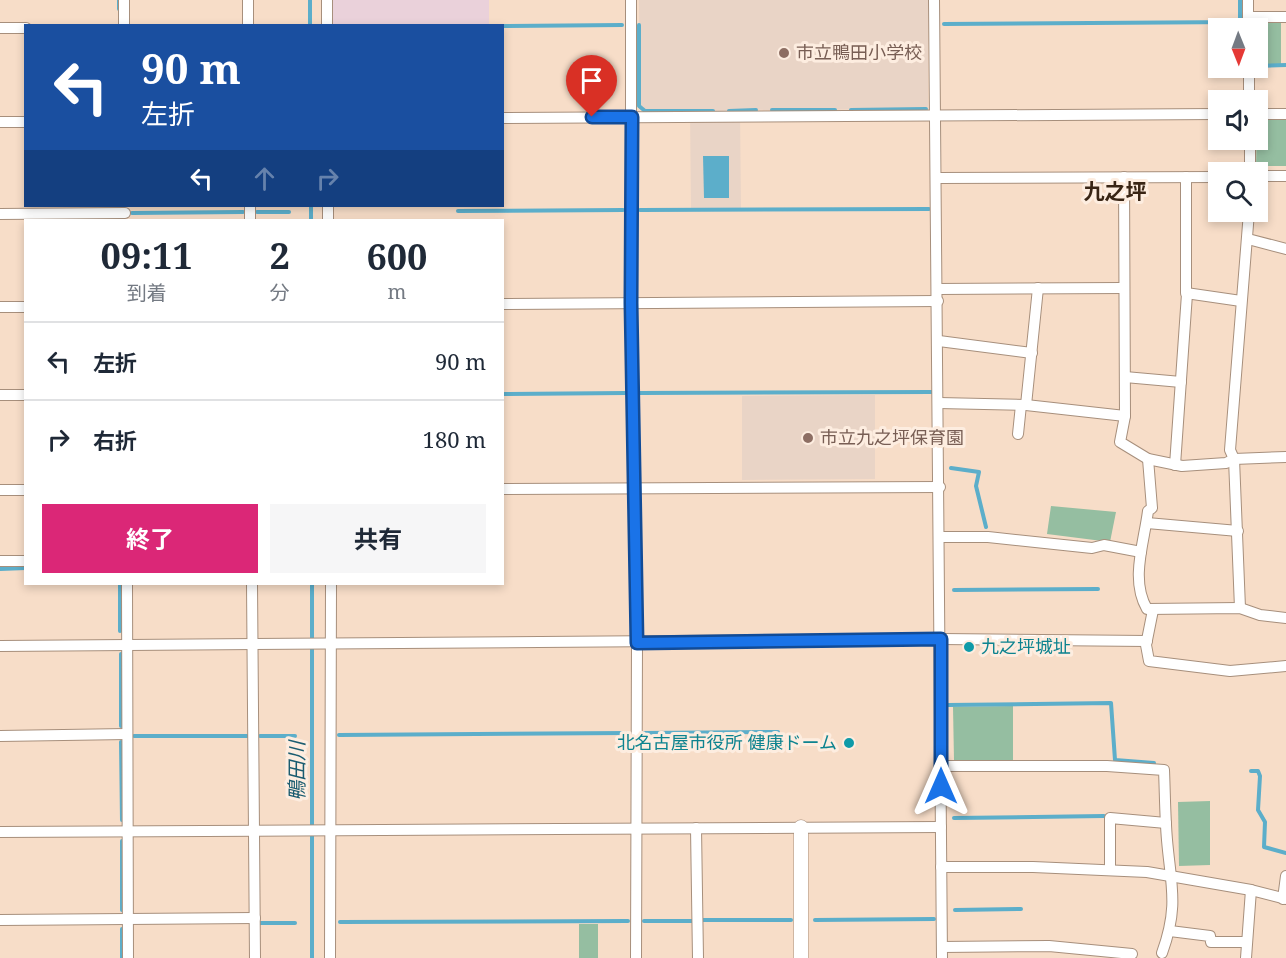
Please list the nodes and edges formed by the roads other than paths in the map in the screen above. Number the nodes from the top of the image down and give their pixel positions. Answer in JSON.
{"nodes":[{"id":1,"x":124,"y":0,"type":"edge"},
{"id":2,"x":248,"y":0,"type":"edge"},
{"id":3,"x":327,"y":0,"type":"edge"},
{"id":4,"x":631,"y":0,"type":"edge"},
{"id":5,"x":934,"y":0,"type":"edge"},
{"id":6,"x":1248,"y":0,"type":"edge"},
{"id":7,"x":1286,"y":17,"type":"edge"},
{"id":8,"x":1248,"y":18,"type":"edge"},
{"id":9,"x":1268,"y":20,"type":"edge"},
{"id":10,"x":124,"y":24,"type":"edge"},
{"id":11,"x":248,"y":24,"type":"edge"},
{"id":12,"x":327,"y":24,"type":"edge"},
{"id":13,"x":0,"y":28,"type":"edge"},
{"id":14,"x":24,"y":28,"type":"edge"},
{"id":15,"x":1208,"y":114,"type":"edge"},
{"id":16,"x":1268,"y":114,"type":"edge"},
{"id":17,"x":1286,"y":114,"type":"edge"},
{"id":18,"x":937,"y":115,"type":"junction"},
{"id":19,"x":632,"y":117,"type":"junction"},
{"id":20,"x":504,"y":118,"type":"edge"},
{"id":21,"x":0,"y":122,"type":"edge"},
{"id":22,"x":24,"y":122,"type":"edge"},
{"id":23,"x":1268,"y":176,"type":"edge"},
{"id":24,"x":1286,"y":176,"type":"edge"},
{"id":25,"x":1124,"y":177,"type":"junction"},
{"id":26,"x":1186,"y":177,"type":"junction"},
{"id":27,"x":1208,"y":177,"type":"edge"},
{"id":28,"x":937,"y":178,"type":"junction"},
{"id":29,"x":125,"y":213,"type":"edge"},
{"id":30,"x":0,"y":214,"type":"edge"},
{"id":31,"x":1249,"y":222,"type":"edge"},
{"id":32,"x":1248,"y":239,"type":"junction"},
{"id":33,"x":1286,"y":249,"type":"edge"},
{"id":34,"x":1038,"y":288,"type":"junction"},
{"id":35,"x":1124,"y":288,"type":"junction"},
{"id":36,"x":938,"y":289,"type":"junction"},
{"id":37,"x":1187,"y":294,"type":"junction"},
{"id":38,"x":938,"y":301,"type":"junction"},
{"id":39,"x":1241,"y":301,"type":"junction"},
{"id":40,"x":631,"y":303,"type":"junction"},
{"id":41,"x":504,"y":304,"type":"edge"},
{"id":42,"x":0,"y":307,"type":"edge"},
{"id":43,"x":24,"y":307,"type":"edge"},
{"id":44,"x":939,"y":341,"type":"junction"},
{"id":45,"x":1032,"y":353,"type":"junction"},
{"id":46,"x":1125,"y":377,"type":"junction"},
{"id":47,"x":1181,"y":382,"type":"junction"},
{"id":48,"x":0,"y":395,"type":"edge"},
{"id":49,"x":24,"y":395,"type":"edge"},
{"id":50,"x":939,"y":403,"type":"junction"},
{"id":51,"x":1024,"y":405,"type":"junction"},
{"id":52,"x":1125,"y":416,"type":"junction"},
{"id":53,"x":1018,"y":434,"type":"dead end"},
{"id":54,"x":1286,"y":457,"type":"edge"},
{"id":55,"x":1148,"y":459,"type":"junction"},
{"id":56,"x":1234,"y":459,"type":"junction"},
{"id":57,"x":1175,"y":465,"type":"junction"},
{"id":58,"x":633,"y":488,"type":"junction"},
{"id":59,"x":940,"y":488,"type":"junction"},
{"id":60,"x":504,"y":489,"type":"edge"},
{"id":61,"x":0,"y":490,"type":"edge"},
{"id":62,"x":24,"y":490,"type":"edge"},
{"id":63,"x":1147,"y":523,"type":"junction"},
{"id":64,"x":1238,"y":531,"type":"junction"},
{"id":65,"x":940,"y":537,"type":"junction"},
{"id":66,"x":1141,"y":552,"type":"junction"},
{"id":67,"x":0,"y":561,"type":"edge"},
{"id":68,"x":24,"y":561,"type":"edge"},
{"id":69,"x":127,"y":585,"type":"edge"},
{"id":70,"x":252,"y":585,"type":"edge"},
{"id":71,"x":331,"y":585,"type":"edge"},
{"id":72,"x":1240,"y":608,"type":"junction"},
{"id":73,"x":1153,"y":610,"type":"junction"},
{"id":74,"x":1286,"y":618,"type":"edge"},
{"id":75,"x":1286,"y":623,"type":"edge"},
{"id":76,"x":941,"y":639,"type":"junction"},
{"id":77,"x":1147,"y":641,"type":"junction"},
{"id":78,"x":637,"y":643,"type":"junction"},
{"id":79,"x":328,"y":644,"type":"junction"},
{"id":80,"x":127,"y":645,"type":"junction"},
{"id":81,"x":253,"y":645,"type":"junction"},
{"id":82,"x":0,"y":646,"type":"edge"},
{"id":83,"x":1286,"y":666,"type":"edge"},
{"id":84,"x":127,"y":734,"type":"junction"},
{"id":85,"x":0,"y":736,"type":"edge"},
{"id":86,"x":941,"y":766,"type":"junction"},
{"id":87,"x":1166,"y":823,"type":"junction"},
{"id":88,"x":801,"y":827,"type":"junction"},
{"id":89,"x":941,"y":827,"type":"junction"},
{"id":90,"x":637,"y":828,"type":"junction"},
{"id":91,"x":696,"y":828,"type":"junction"},
{"id":92,"x":254,"y":830,"type":"junction"},
{"id":93,"x":326,"y":830,"type":"junction"},
{"id":94,"x":128,"y":831,"type":"junction"},
{"id":95,"x":0,"y":832,"type":"edge"},
{"id":96,"x":941,"y":867,"type":"junction"},
{"id":97,"x":1110,"y":870,"type":"junction"},
{"id":98,"x":1172,"y":874,"type":"junction"},
{"id":99,"x":1286,"y":876,"type":"edge"},
{"id":100,"x":1251,"y":890,"type":"junction"},
{"id":101,"x":1284,"y":899,"type":"edge"},
{"id":102,"x":255,"y":918,"type":"junction"},
{"id":103,"x":128,"y":919,"type":"junction"},
{"id":104,"x":0,"y":920,"type":"edge"},
{"id":105,"x":1170,"y":931,"type":"junction"},
{"id":106,"x":1246,"y":942,"type":"junction"},
{"id":107,"x":942,"y":953,"type":"edge"},
{"id":108,"x":1162,"y":953,"type":"dead end"},
{"id":109,"x":1132,"y":954,"type":"dead end"},
{"id":110,"x":128,"y":958,"type":"edge"},
{"id":111,"x":255,"y":958,"type":"edge"},
{"id":112,"x":330,"y":958,"type":"edge"},
{"id":113,"x":636,"y":958,"type":"edge"},
{"id":114,"x":698,"y":958,"type":"edge"},
{"id":115,"x":801,"y":958,"type":"edge"},
{"id":116,"x":1246,"y":958,"type":"edge"}],
"edges":[{"from":1,"to":10,"type":"street"},
{"from":2,"to":11,"type":"street"},
{"from":3,"to":12,"type":"street"},
{"from":4,"to":19,"type":"street"},
{"from":5,"to":18,"type":"street"},
{"from":6,"to":8,"type":"street"},
{"from":7,"to":9,"type":"street"},
{"from":13,"to":14,"type":"street"},
{"from":15,"to":18,"type":"street"},
{"from":16,"to":17,"type":"street"},
{"from":18,"to":19,"type":"street"},
{"from":18,"to":28,"type":"street"},
{"from":19,"to":20,"type":"street"},
{"from":19,"to":40,"type":"street"},
{"from":21,"to":22,"type":"street"},
{"from":23,"to":24,"type":"street"},
{"from":25,"to":26,"type":"street"},
{"from":25,"to":28,"type":"street"},
{"from":25,"to":35,"type":"street"},
{"from":26,"to":27,"type":"street"},
{"from":26,"to":37,"type":"street"},
{"from":28,"to":36,"type":"street"},
{"from":29,"to":30,"type":"street"},
{"from":31,"to":32,"type":"street"},
{"from":32,"to":33,"type":"street"},
{"from":32,"to":39,"type":"street"},
{"from":34,"to":35,"type":"street"},
{"from":34,"to":36,"type":"street"},
{"from":34,"to":45,"type":"street"},
{"from":35,"to":46,"type":"street"},
{"from":36,"to":38,"type":"street"},
{"from":37,"to":39,"type":"street"},
{"from":37,"to":47,"type":"street"},
{"from":38,"to":40,"type":"street"},
{"from":38,"to":44,"type":"street"},
{"from":39,"to":56,"type":"street"},
{"from":40,"to":41,"type":"street"},
{"from":40,"to":58,"type":"street"},
{"from":42,"to":43,"type":"street"},
{"from":44,"to":45,"type":"street"},
{"from":44,"to":50,"type":"street"},
{"from":45,"to":51,"type":"street"},
{"from":46,"to":47,"type":"street"},
{"from":46,"to":52,"type":"street"},
{"from":47,"to":57,"type":"street"},
{"from":48,"to":49,"type":"street"},
{"from":50,"to":51,"type":"street"},
{"from":50,"to":59,"type":"street"},
{"from":51,"to":52,"type":"street"},
{"from":51,"to":53,"type":"street"},
{"from":52,"to":55,"type":"street"},
{"from":54,"to":56,"type":"street"},
{"from":55,"to":57,"type":"street"},
{"from":55,"to":63,"type":"street"},
{"from":56,"to":57,"type":"street"},
{"from":56,"to":64,"type":"street"},
{"from":58,"to":59,"type":"street"},
{"from":58,"to":60,"type":"street"},
{"from":58,"to":78,"type":"street"},
{"from":59,"to":65,"type":"street"},
{"from":61,"to":62,"type":"street"},
{"from":63,"to":64,"type":"street"},
{"from":63,"to":66,"type":"street"},
{"from":64,"to":72,"type":"street"},
{"from":65,"to":66,"type":"street"},
{"from":65,"to":76,"type":"street"},
{"from":66,"to":73,"type":"street"},
{"from":67,"to":68,"type":"street"},
{"from":69,"to":80,"type":"street"},
{"from":70,"to":81,"type":"street"},
{"from":71,"to":79,"type":"street"},
{"from":72,"to":73,"type":"street"},
{"from":72,"to":74,"type":"street"},
{"from":73,"to":77,"type":"street"},
{"from":74,"to":75,"type":"street"},
{"from":76,"to":77,"type":"street"},
{"from":76,"to":78,"type":"street"},
{"from":76,"to":86,"type":"street"},
{"from":77,"to":83,"type":"street"},
{"from":78,"to":79,"type":"street"},
{"from":78,"to":90,"type":"street"},
{"from":79,"to":81,"type":"street"},
{"from":79,"to":93,"type":"street"},
{"from":80,"to":81,"type":"street"},
{"from":80,"to":82,"type":"street"},
{"from":80,"to":84,"type":"street"},
{"from":81,"to":92,"type":"street"},
{"from":84,"to":85,"type":"street"},
{"from":84,"to":94,"type":"street"},
{"from":86,"to":87,"type":"street"},
{"from":86,"to":89,"type":"street"},
{"from":87,"to":97,"type":"street"},
{"from":87,"to":98,"type":"street"},
{"from":88,"to":89,"type":"street"},
{"from":88,"to":91,"type":"street"},
{"from":88,"to":115,"type":"street"},
{"from":89,"to":96,"type":"street"},
{"from":90,"to":91,"type":"street"},
{"from":90,"to":93,"type":"street"},
{"from":90,"to":113,"type":"street"},
{"from":91,"to":114,"type":"street"},
{"from":92,"to":93,"type":"street"},
{"from":92,"to":94,"type":"street"},
{"from":92,"to":102,"type":"street"},
{"from":93,"to":112,"type":"street"},
{"from":94,"to":95,"type":"street"},
{"from":94,"to":103,"type":"street"},
{"from":96,"to":97,"type":"street"},
{"from":96,"to":107,"type":"street"},
{"from":97,"to":98,"type":"street"},
{"from":98,"to":100,"type":"street"},
{"from":98,"to":105,"type":"street"},
{"from":99,"to":101,"type":"street"},
{"from":100,"to":101,"type":"street"},
{"from":100,"to":106,"type":"street"},
{"from":102,"to":103,"type":"street"},
{"from":102,"to":111,"type":"street"},
{"from":103,"to":104,"type":"street"},
{"from":103,"to":110,"type":"street"},
{"from":105,"to":106,"type":"street"},
{"from":105,"to":108,"type":"street"},
{"from":106,"to":116,"type":"street"},
{"from":107,"to":109,"type":"street"}]}
